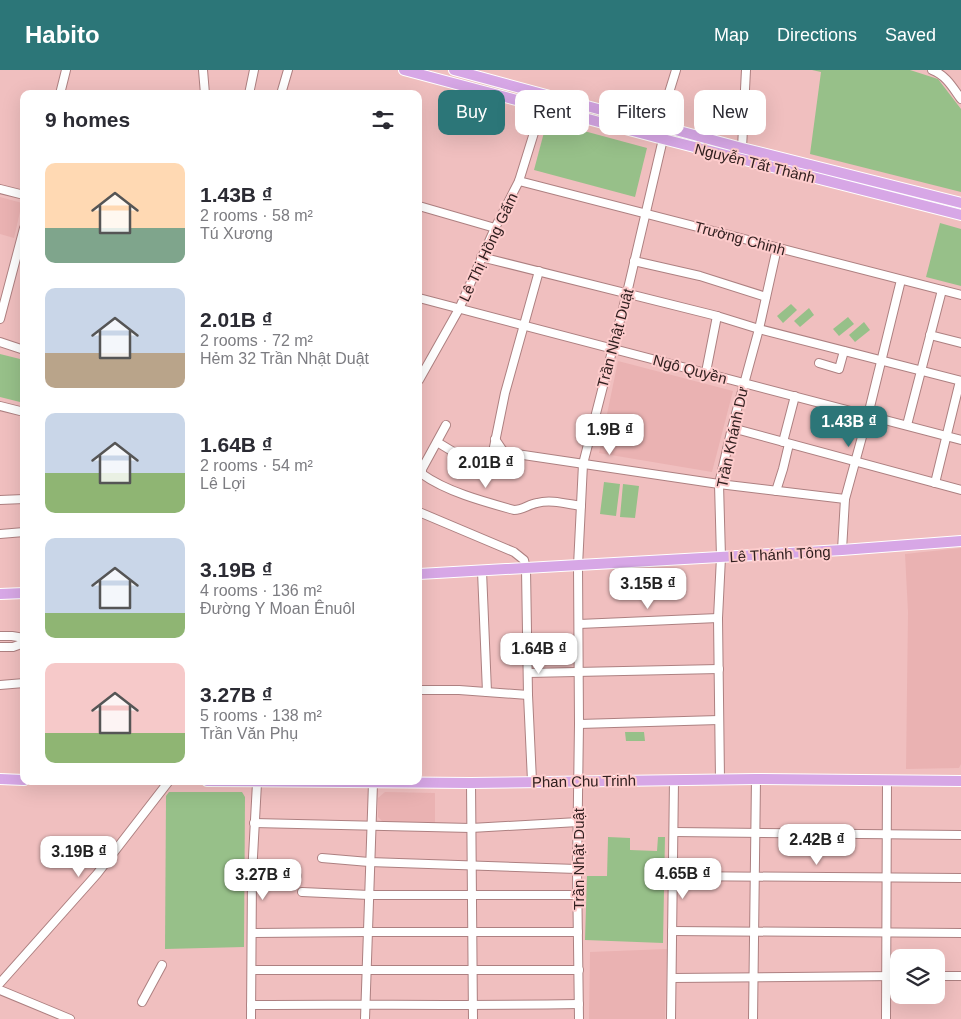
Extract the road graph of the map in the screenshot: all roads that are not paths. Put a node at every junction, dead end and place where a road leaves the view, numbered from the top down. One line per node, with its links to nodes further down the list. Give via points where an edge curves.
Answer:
1 (66, 70): 10 (street)
2 (203, 70): 11 (street)
3 (254, 70): 12 (street)
4 (288, 70): 13 (street)
5 (404, 70): 16 (main road, Nguyễn Tất Thành)
6 (454, 70): 17 (main road, Nguyễn Tất Thành)
7 (676, 70): 14 (street)
8 (746, 70): 22 (street)
9 (932, 70): 15 (street, via 945,77)
10 (61, 90)
11 (205, 90)
12 (250, 90)
13 (283, 90)
14 (670, 90)
15 (961, 99)
16 (515, 100)
17 (599, 109)
18 (589, 119): 21 (main road, Nguyễn Tất Thành)
19 (684, 132): 22 (main road, Nguyễn Tất Thành)
20 (533, 135): 24 (street, Lê Thị Hồng Gấm)
21 (663, 139): 23 (main road, Nguyễn Tất Thành); 29 (street, Trần Nhật Duật)
22 (742, 148): 23 (main road); 27 (main road, Nguyễn Tất Thành)
23 (739, 159): 30 (main road, Nguyễn Tất Thành)
24 (519, 181): 29 (street, Trường Chinh); 31 (street, Lê Thị Hồng Gấm)
25 (0, 189): 26 (street)
26 (20, 194)
27 (961, 203)
28 (422, 207): 31 (street)
29 (645, 213): 32 (street, Trường Chinh); 35 (street, Trần Nhật Duật)
30 (961, 215)
31 (495, 228): 34 (street, Lê Thị Hồng Gấm)
32 (778, 248): 37 (street, Trường Chinh); 41 (street, Trần Khánh Dư)
33 (20, 252): 45 (street)
34 (481, 257): 36 (street); 43 (street, Lê Thị Hồng Gấm)
35 (634, 261): 39 (street, Trần Nhật Duật); 41 (street, via 700,276)
36 (539, 271): 39 (street); 46 (street)
37 (901, 280): 38 (street, Trường Chinh); 54 (street)
38 (942, 290): 40 (street, Trường Chinh); 48 (street)
39 (627, 294): 44 (street); 51 (street, Trần Nhật Duật)
40 (961, 295)
41 (766, 297): 47 (street, Trần Khánh Dư)
42 (422, 299): 43 (street, Ngô Quyền)
43 (459, 309): 46 (street, Ngô Quyền); 58 (street, Lê Thị Hồng Gấm)
44 (716, 316): 47 (street); 57 (street)
45 (0, 317)
46 (523, 326): 51 (street, Ngô Quyền); 69 (street)
47 (759, 328): 53 (street); 60 (street, Trần Khánh Dư)
48 (930, 335): 50 (street); 56 (street)
49 (0, 342): 52 (street)
50 (961, 343)
51 (612, 348): 57 (street, Ngô Quyền); 76 (street, Trần Nhật Duật)
52 (20, 349)
53 (844, 351): 54 (street); 55 (street, via 839,369)
54 (880, 361): 56 (street); 64 (street)
55 (819, 363)
56 (921, 371): 59 (street); 66 (street)
57 (706, 372): 60 (street, Ngô Quyền)
58 (422, 375)
59 (961, 381): 68 (street)
60 (743, 383): 61 (street, Ngô Quyền); 67 (street, Trần Khánh Dư)
61 (795, 396): 64 (street, Ngô Quyền); 72 (street)
62 (0, 406): 63 (street)
63 (20, 411)
64 (868, 415): 66 (street, Ngô Quyền); 75 (street)
65 (446, 425): 71 (street)
66 (907, 426): 68 (street, Ngô Quyền)
67 (732, 428): 72 (street); 80 (street, Trần Khánh Dư)
68 (947, 436): 70 (street, Ngô Quyền); 79 (street)
69 (495, 439): 73 (street); 74 (street)
70 (961, 440)
71 (437, 442): 74 (street, via 470,462 482,460); 77 (street)
72 (786, 443): 75 (street); 82 (street)
73 (503, 451): 74 (street); 76 (street)
74 (493, 452)
75 (856, 462): 79 (street); 84 (street)
76 (583, 464): 80 (street); 86 (street, Trần Nhật Duật)
77 (422, 470)
78 (422, 473): 86 (street, via 444,486 514,510 537,502)
79 (935, 483): 81 (street)
80 (719, 484): 82 (street); 92 (street, Trần Khánh Dư)
81 (961, 490)
82 (776, 491): 84 (street)
83 (20, 499): 85 (street)
84 (845, 499): 91 (street)
85 (0, 500)
86 (581, 506): 93 (street, Trần Nhật Duật)
87 (422, 513): 94 (street, via 514,552 524,560)
88 (20, 532): 89 (street)
89 (0, 534)
90 (961, 540): 91 (main road, Lê Thánh Tông)
91 (842, 550): 92 (main road, Lê Thánh Tông)
92 (721, 557): 93 (main road, Lê Thánh Tông); 99 (street, Trần Khánh Dư)
93 (578, 566): 94 (main road, Lê Thánh Tông); 100 (street, Trần Nhật Duật)
94 (526, 569): 95 (main road, Lê Thánh Tông); 107 (street)
95 (482, 571): 96 (main road, Lê Thánh Tông); 111 (street)
96 (422, 574)
97 (20, 593): 98 (main road)
98 (0, 594)
99 (718, 618): 100 (street); 105 (street, Trần Khánh Dư)
100 (579, 624): 106 (street, Trần Nhật Duật)
101 (0, 636): 102 (street)
102 (20, 637)
103 (20, 644): 104 (street)
104 (0, 647)
105 (719, 669): 106 (street); 113 (street, Trần Khánh Dư)
106 (578, 672): 107 (street); 114 (street, Trần Nhật Duật)
107 (528, 673): 112 (street)
108 (20, 684): 109 (street)
109 (0, 685)
110 (422, 690): 111 (street)
111 (487, 692): 112 (street)
112 (528, 695): 122 (street)
113 (719, 720): 114 (street); 119 (street, Trần Khánh Dư)
114 (579, 724): 123 (street, Trần Nhật Duật)
115 (756, 779): 119 (main road, Phan Chu Trinh); 120 (main road, Phan Chu Trinh); 134 (street)
116 (0, 780): 117 (main road)
117 (20, 780)
118 (674, 780): 119 (main road, Phan Chu Trinh); 123 (main road, Phan Chu Trinh); 133 (street)
119 (720, 780)
120 (887, 781): 121 (main road, Phan Chu Trinh); 135 (street)
121 (961, 781)
122 (532, 782): 123 (main road, Phan Chu Trinh); 125 (main road, Phan Chu Trinh)
123 (578, 782): 129 (street, Trần Nhật Duật)
124 (422, 783): 125 (main road, Phan Chu Trinh)
125 (470, 783): 132 (street)
126 (166, 785): 169 (street, via 97,874)
127 (258, 785): 130 (street)
128 (373, 785): 131 (street)
129 (578, 822): 132 (street); 140 (street, Trần Nhật Duật)
130 (254, 824): 131 (street); 141 (street)
131 (370, 825): 132 (street); 138 (street)
132 (471, 828): 139 (street)
133 (674, 832): 134 (street); 143 (street)
134 (754, 832): 135 (street); 144 (street)
135 (887, 835): 136 (street); 145 (street)
136 (961, 835)
137 (322, 858): 138 (street)
138 (369, 862): 139 (street); 148 (street)
139 (471, 866): 140 (street); 150 (street)
140 (577, 869): 149 (street, Trần Nhật Duật)
141 (252, 875): 142 (street); 157 (street)
142 (298, 876)
143 (672, 876): 144 (street); 151 (street)
144 (754, 876): 145 (street); 155 (street)
145 (886, 878): 146 (street); 156 (street)
146 (961, 878)
147 (302, 892): 148 (street)
148 (369, 895): 150 (street); 152 (street)
149 (577, 895): 150 (street); 154 (street, Trần Nhật Duật)
150 (472, 896): 153 (street)
151 (672, 931): 155 (street); 168 (street)
152 (367, 932): 153 (street); 157 (street); 163 (street)
153 (472, 932): 154 (street); 161 (street)
154 (578, 932): 162 (street, Trần Nhật Duật)
155 (755, 932): 156 (street); 167 (street)
156 (887, 932): 158 (street); 164 (street)
157 (252, 933): 160 (street)
158 (961, 933)
159 (162, 964): 171 (street)
160 (252, 970): 163 (street); 174 (street)
161 (472, 970): 162 (street); 163 (street); 175 (street)
162 (579, 970): 173 (street, Trần Nhật Duật)
163 (366, 971): 172 (street)
164 (887, 976): 167 (street); 183 (street)
165 (945, 976): 166 (street)
166 (961, 976)
167 (754, 977): 168 (street); 182 (street)
168 (672, 978): 181 (street)
169 (0, 983)
170 (0, 990): 176 (street)
171 (142, 1002)
172 (364, 1004): 174 (street); 175 (street); 178 (street)
173 (579, 1004): 175 (street); 180 (street, Trần Nhật Duật)
174 (252, 1005): 177 (street)
175 (473, 1006): 179 (street)
176 (70, 1019)
177 (251, 1019)
178 (365, 1019)
179 (473, 1019)
180 (579, 1019)
181 (672, 1019)
182 (753, 1019)
183 (886, 1019)

